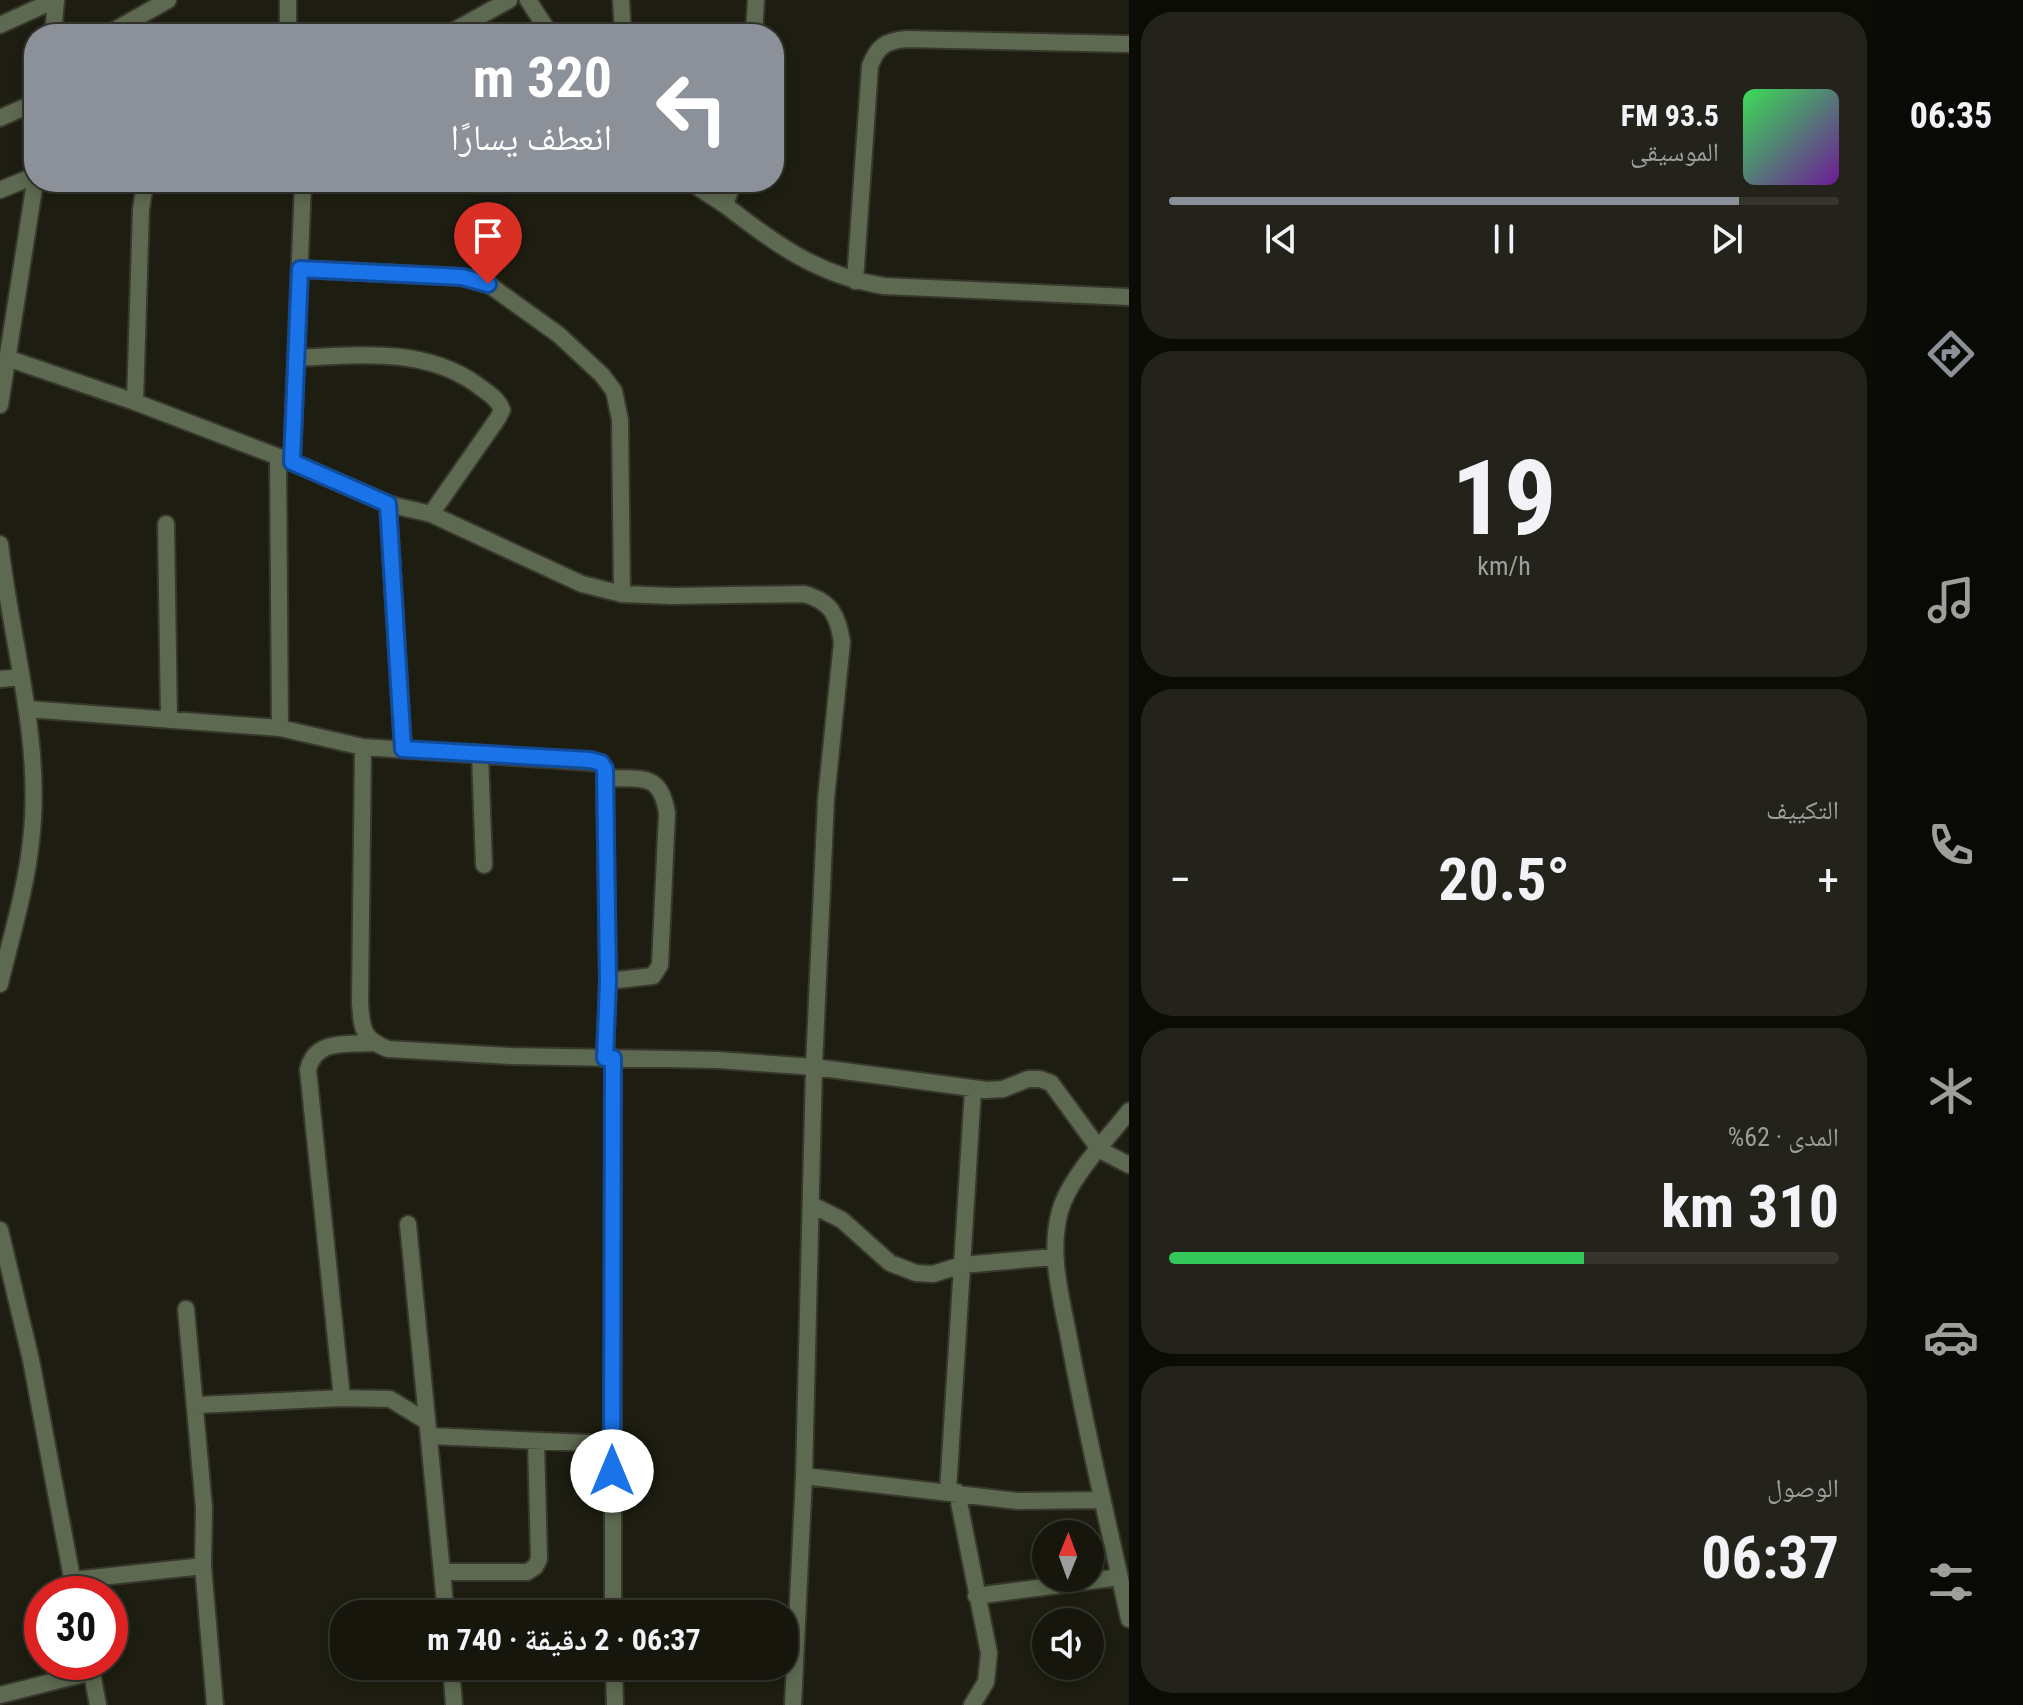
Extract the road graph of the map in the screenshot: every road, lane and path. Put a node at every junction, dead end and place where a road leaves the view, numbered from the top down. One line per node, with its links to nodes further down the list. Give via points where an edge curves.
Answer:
1 (56, 0): 8 (street); 15 (street)
2 (168, 0): 9 (street)
3 (288, 0): 10 (street)
4 (509, 0): 11 (street)
5 (528, 0): 12 (street)
6 (621, 0): 13 (street)
7 (756, 0): 14 (street)
8 (54, 24)
9 (126, 24)
10 (288, 24)
11 (466, 24)
12 (544, 24)
13 (622, 24)
14 (755, 24)
15 (0, 25)
16 (1129, 44): 28 (street, via 906,39 883,45 870,66)
17 (24, 107): 18 (street)
18 (0, 118)
19 (24, 180): 20 (street)
20 (0, 190)
21 (33, 192): 30 (street)
22 (144, 192): 32 (street)
23 (303, 192): 27 (street)
24 (705, 192): 26 (street)
25 (730, 192): 26 (street)
26 (725, 205): 28 (street, via 800,259)
27 (300, 269): 31 (street); 39 (street, via 462,277 488,284 559,335 602,375 614,391 620,420)
28 (855, 281): 29 (street)
29 (1129, 297)
30 (7, 358): 32 (street); 33 (street)
31 (297, 358): 34 (street); 36 (street, via 426,360 462,375 499,403 498,418)
32 (135, 402): 34 (street)
33 (0, 405)
34 (285, 459): 35 (street); 44 (street)
35 (388, 504): 36 (street); 46 (street)
36 (431, 514): 39 (street, via 559,575)
37 (166, 524): 43 (street)
38 (0, 544): 40 (street)
39 (622, 594): 54 (street, via 804,594 820,598 839,623 842,642 826,799)
40 (21, 677): 41 (street); 42 (street)
41 (0, 679)
42 (27, 709): 43 (street); 51 (street, via 31,841)
43 (169, 720): 44 (street)
44 (280, 728): 45 (street)
45 (363, 747): 46 (street); 52 (street, via 360,1003)
46 (403, 749): 47 (street)
47 (480, 754): 48 (street, via 590,760 601,763); 49 (street)
48 (605, 778): 50 (street); 50 (street, via 656,783 667,813 660,965 653,976)
49 (484, 865)
50 (608, 981): 53 (street)
51 (0, 984)
52 (371, 1043): 53 (street, via 388,1049); 66 (street, via 321,1048 311,1057 308,1070)
53 (609, 1058): 54 (street); 70 (street)
54 (814, 1067): 55 (street); 59 (street)
55 (973, 1089): 57 (street, via 1003,1089 1028,1079 1051,1083); 64 (street)
56 (1129, 1111): 57 (street)
57 (1100, 1150): 58 (street); 63 (street, via 1061,1207)
58 (1129, 1165)
59 (812, 1205): 64 (street, via 842,1220 901,1268 933,1274); 71 (street)
60 (408, 1224): 68 (street)
61 (0, 1230): 62 (street)
62 (2, 1248): 76 (street, via 31,1360)
63 (1054, 1257): 64 (street); 73 (street)
64 (962, 1265): 72 (street)
65 (186, 1309): 67 (street)
66 (342, 1398): 67 (street); 68 (street, via 390,1399)
67 (197, 1405): 74 (street)
68 (428, 1429): 69 (street); 75 (street)
69 (536, 1441): 70 (street); 75 (street, via 535,1567 527,1572)
70 (612, 1444): 81 (street)
71 (804, 1476): 72 (street); 92 (street)
72 (952, 1492): 73 (street, via 1018,1501); 79 (street)
73 (1102, 1500): 77 (street)
74 (203, 1566): 78 (street); 89 (street)
75 (442, 1572): 80 (street)
76 (72, 1576)
77 (1120, 1577): 79 (street); 82 (street)
78 (128, 1578)
79 (976, 1596): 93 (street, via 989,1653 986,1682)
80 (445, 1600)
81 (613, 1600)
82 (1129, 1619)
83 (48, 1680): 87 (street)
84 (93, 1680): 88 (street)
85 (452, 1680): 90 (street)
86 (614, 1680): 91 (street)
87 (0, 1695)
88 (98, 1705)
89 (215, 1705)
90 (454, 1705)
91 (615, 1705)
92 (793, 1705)
93 (972, 1705)

